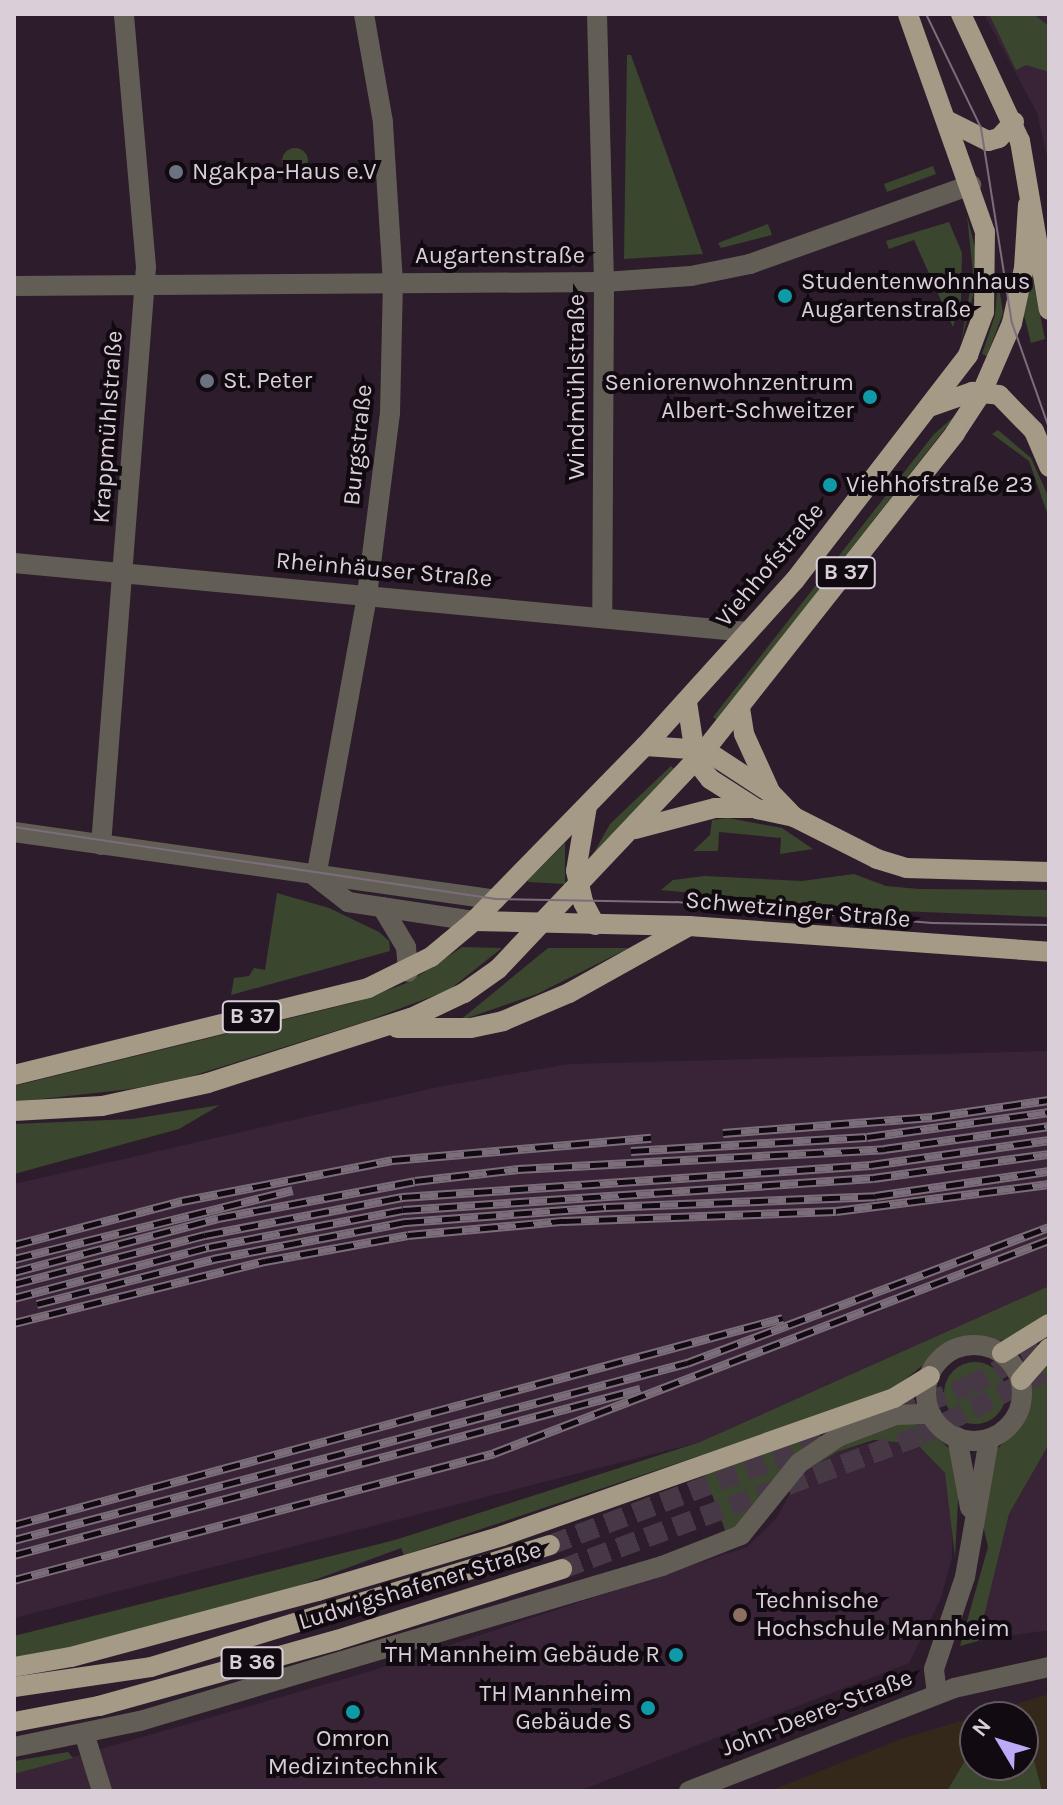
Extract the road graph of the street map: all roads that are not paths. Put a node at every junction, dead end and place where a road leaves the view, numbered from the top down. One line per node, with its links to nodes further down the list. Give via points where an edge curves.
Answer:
1 (124, 14): 12 (street, Krappmühlstraße, via 136,113)
2 (364, 14): 11 (street, Burgstraße, via 383,122)
3 (597, 14): 10 (street, Windmühlstraße)
4 (908, 14): 6 (main road, B 37)
5 (961, 14): 7 (main road, B 37)
6 (946, 120): 7 (main road, via 988,141 999,138); 8 (main road, B 37)
7 (1014, 122): 9 (main road, B 37)
8 (971, 185): 10 (street, Augartenstraße, via 750,264 691,276); 16 (main road, Viehhofstraße / B 37, via 985,232 984,312 968,355)
9 (1028, 205): 14 (main road); 15 (main road, B 37, via 1017,304)
10 (604, 282): 11 (street, Augartenstraße); 21 (street, Windmühlstraße)
11 (393, 283): 12 (street, Augartenstraße); 20 (street, Burgstraße, via 390,413)
12 (145, 285): 13 (street, Augartenstraße); 19 (street, Krappmühlstraße)
13 (14, 286)
14 (1049, 310)
15 (982, 392): 16 (main road); 17 (main road, via 1014,406 1034,431); 24 (main road, B 37)
16 (929, 407): 22 (main road, Viehhofstraße / B 37, via 820,550)
17 (1049, 467)
18 (14, 563): 19 (street, Rheinhäuser Straße)
19 (124, 573): 20 (street, Rheinhäuser Straße); 33 (street, Krappmühlstraße)
20 (367, 595): 21 (street, Rheinhäuser Straße); 35 (street, Burgstraße)
21 (602, 617): 22 (street, Rheinhäuser Straße)
22 (748, 632): 23 (main road, Viehhofstraße / B 37)
23 (687, 702): 25 (main road, Viehhofstraße / B 37); 26 (main road)
24 (740, 708): 26 (main road, B 37); 27 (main road, via 744,734)
25 (645, 746): 26 (main road); 28 (main road, Viehhofstraße / B 37)
26 (697, 753): 27 (main road); 29 (main road, via 718,786); 31 (main road, B 37)
27 (771, 793): 30 (main road)
28 (587, 804): 36 (main road, via 575,860); 37 (main road, Viehhofstraße / B 37)
29 (757, 809): 30 (main road); 31 (main road, via 715,808)
30 (794, 817): 34 (main road, via 906,868)
31 (635, 829): 36 (main road, B 37)
32 (14, 832): 33 (street)
33 (101, 845): 35 (street)
34 (1049, 872)
35 (316, 877): 37 (street); 38 (street, via 348,902)
36 (578, 888): 40 (main road, B 37); 41 (main road)
37 (495, 900): 39 (main road, Viehhofstraße / B 37)
38 (382, 907): 39 (street); 44 (street, via 406,947)
39 (474, 921): 40 (main road, Schwetzinger Straße); 44 (main road, B 37)
40 (542, 925): 41 (main road, Schwetzinger Straße); 45 (main road, B 37, via 483,981)
41 (595, 925): 42 (main road, Schwetzinger Straße)
42 (689, 926): 43 (main road, Schwetzinger Straße); 45 (main road, via 569,993 503,1021 462,1029)
43 (1049, 952)
44 (408, 972): 46 (main road, B 37, via 368,988)
45 (384, 1028): 47 (main road, B 37, via 167,1093 102,1106)
46 (14, 1075)
47 (14, 1111)
48 (1049, 1324): 50 (main road)
49 (1049, 1348): 52 (main road)
50 (1002, 1353): 51 (street, via 989,1347 960,1347 948,1353); 52 (street)
51 (930, 1376): 53 (street); 59 (main road, via 894,1398 502,1536 241,1612)
52 (1021, 1380): 55 (street, via 1013,1422)
53 (931, 1414): 54 (street); 64 (street, via 896,1415 838,1437 799,1463 741,1535 662,1566)
54 (957, 1437): 55 (street); 56 (street, John-Deere-Straße)
55 (989, 1439): 56 (street, John-Deere-Straße)
56 (972, 1528): 62 (street, John-Deere-Straße, via 965,1577 934,1669)
57 (550, 1545): 61 (main road, Ludwigshafener Straße, via 151,1667)
58 (562, 1569): 63 (main road, Ludwigshafener Straße / B 36, via 113,1702)
59 (14, 1667)
60 (1049, 1667): 62 (street)
61 (14, 1687)
62 (937, 1694): 67 (street, John-Deere-Straße)
63 (14, 1722)
64 (85, 1736): 65 (street); 66 (street)
65 (14, 1747)
66 (102, 1791)
67 (689, 1791)

